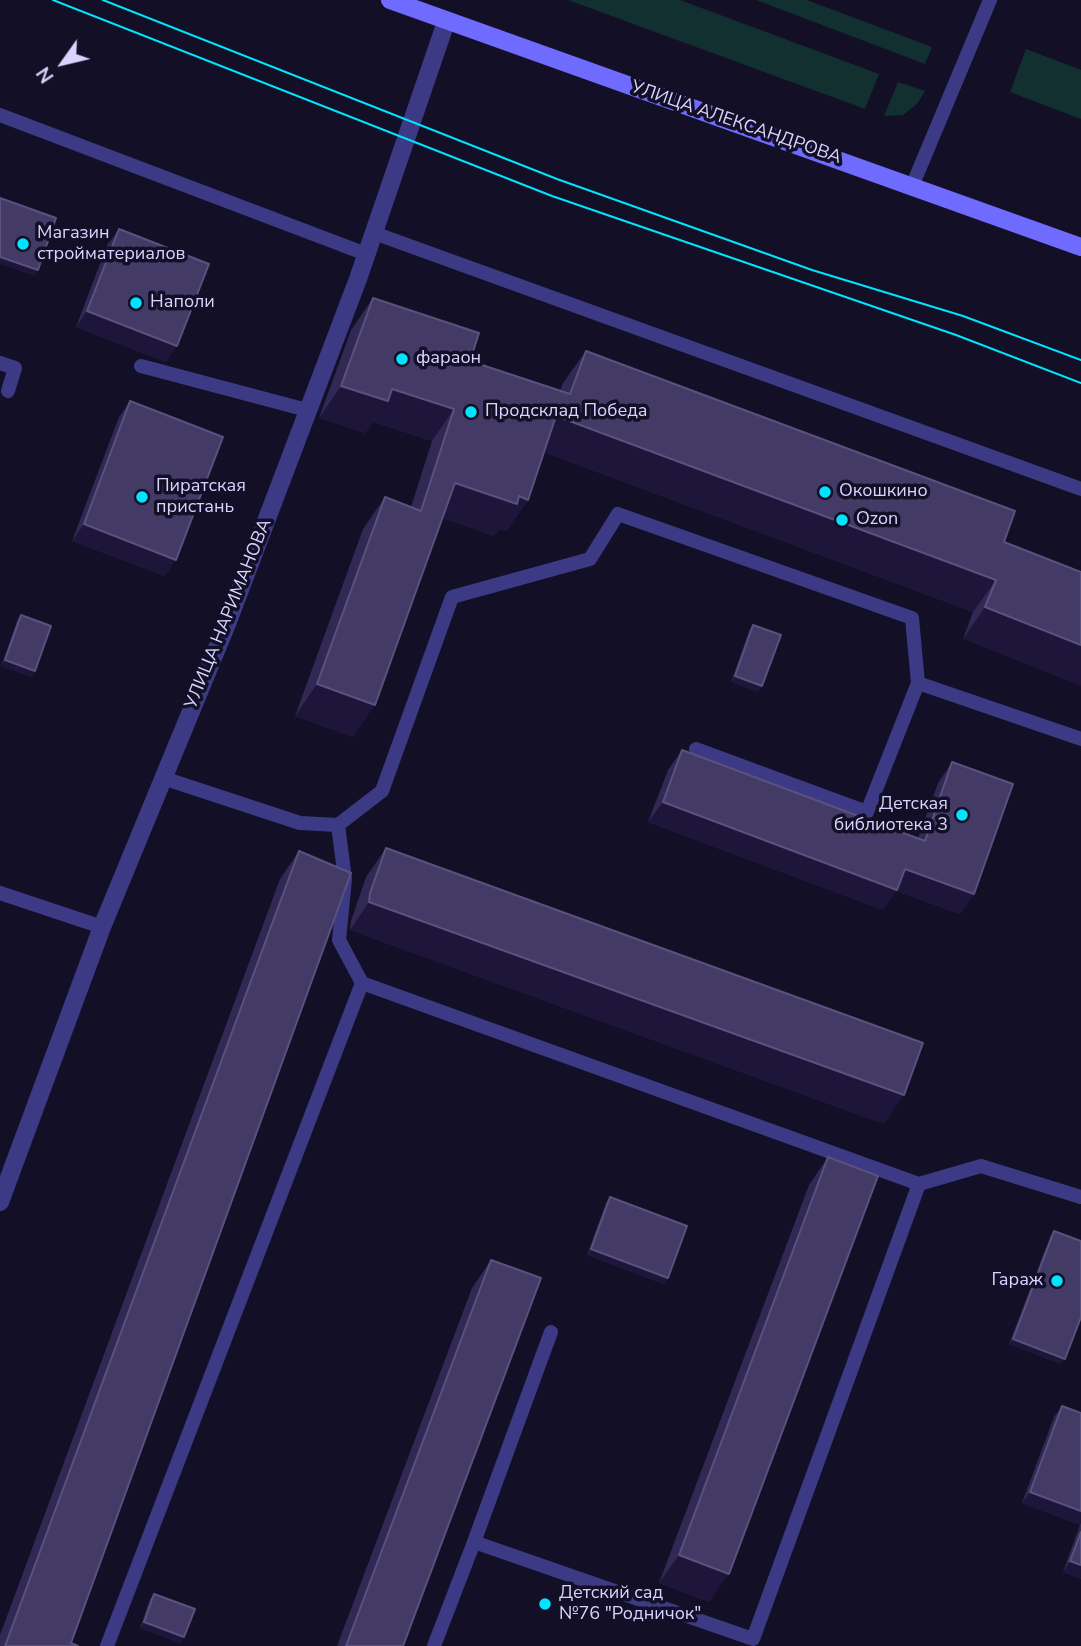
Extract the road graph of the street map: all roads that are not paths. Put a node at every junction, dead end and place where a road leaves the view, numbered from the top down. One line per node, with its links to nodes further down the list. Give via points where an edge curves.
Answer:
1 (390, 0): 3 (main road, УЛИЦА АЛЕКСАНДРОВА)
2 (990, 0): 5 (lane)
3 (446, 22): 5 (main road, УЛИЦА АЛЕКСАНДРОВА); 6 (street, УЛИЦА НАРИМАНОВА)
4 (0, 115): 8 (lane)
5 (913, 184): 7 (main road, УЛИЦА АЛЕКСАНДРОВА)
6 (374, 233): 8 (street, УЛИЦА НАРИМАНОВА); 13 (lane)
7 (1081, 247)
8 (366, 254): 12 (street, УЛИЦА НАРИМАНОВА)
9 (0, 363): 11 (lane, via 15,368)
10 (141, 366): 12 (lane)
11 (8, 391)
12 (307, 410): 17 (street, УЛИЦА НАРИМАНОВА)
13 (1081, 489)
14 (918, 683): 15 (lane); 16 (lane, via 867,812); 18 (lane, via 912,618 618,514 590,559 452,597 382,791)
15 (1081, 739)
16 (696, 749)
17 (163, 778): 18 (lane, via 300,823); 20 (street, УЛИЦА НАРИМАНОВА)
18 (338, 825): 21 (lane, via 345,879 339,940)
19 (0, 893): 20 (lane)
20 (102, 927): 24 (street, УЛИЦА НАРИМАНОВА)
21 (362, 983): 22 (lane); 27 (lane)
22 (919, 1184): 23 (lane, via 981,1166); 26 (lane, via 753,1639)
23 (1081, 1197)
24 (0, 1202)
25 (551, 1332): 26 (lane)
26 (474, 1542): 28 (lane)
27 (107, 1646)
28 (434, 1646)

